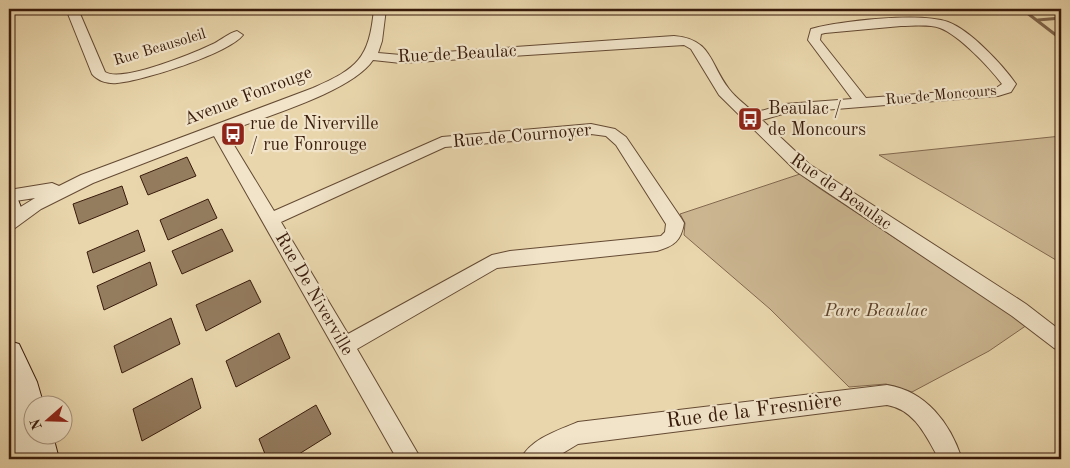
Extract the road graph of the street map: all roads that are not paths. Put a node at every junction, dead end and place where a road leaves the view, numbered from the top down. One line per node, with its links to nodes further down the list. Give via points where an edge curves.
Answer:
1 (72, 9): 3 (street, Rue Beausoleil, via 99,74 108,79 175,62 221,46)
2 (380, 9): 4 (street, via 378,40)
3 (237, 35)
4 (371, 56): 6 (street, Rue de Beaulac, via 401,59 687,41 699,48 724,92); 7 (street, Avenue Fonrouge, via 335,83)
5 (862, 102): 5 (street, Rue de Moncours, via 814,40 815,32 922,21 942,24 954,30 1009,84 998,92); 6 (street, Rue de Moncours, via 784,109)
6 (750, 119): 14 (street, Rue de Beaulac, via 809,173 1019,310)
7 (218, 129): 8 (street, Avenue Fonrouge); 12 (street, Rue De Niverville)
8 (86, 179): 9 (street, via 36,193); 13 (street, via 35,205)
9 (9, 196)
10 (9, 203): 11 (main road)
11 (9, 218)
12 (270, 220): 15 (street, Rue De Niverville); 15 (street, Rue de Cournoyer, via 442,142 591,129 610,132 621,141 675,222 673,235 657,244 492,262)
13 (9, 223)
14 (1061, 342)
15 (344, 346): 22 (street, Rue De Niverville)
16 (9, 353): 17 (main road)
17 (27, 396)
18 (9, 415): 20 (main road)
19 (40, 446): 21 (main road)
20 (18, 459)
21 (43, 459)
22 (410, 459)
23 (533, 459): 24 (street, Rue de la Fresnière, via 578,433 887,395 902,398 920,409)
24 (951, 459)

